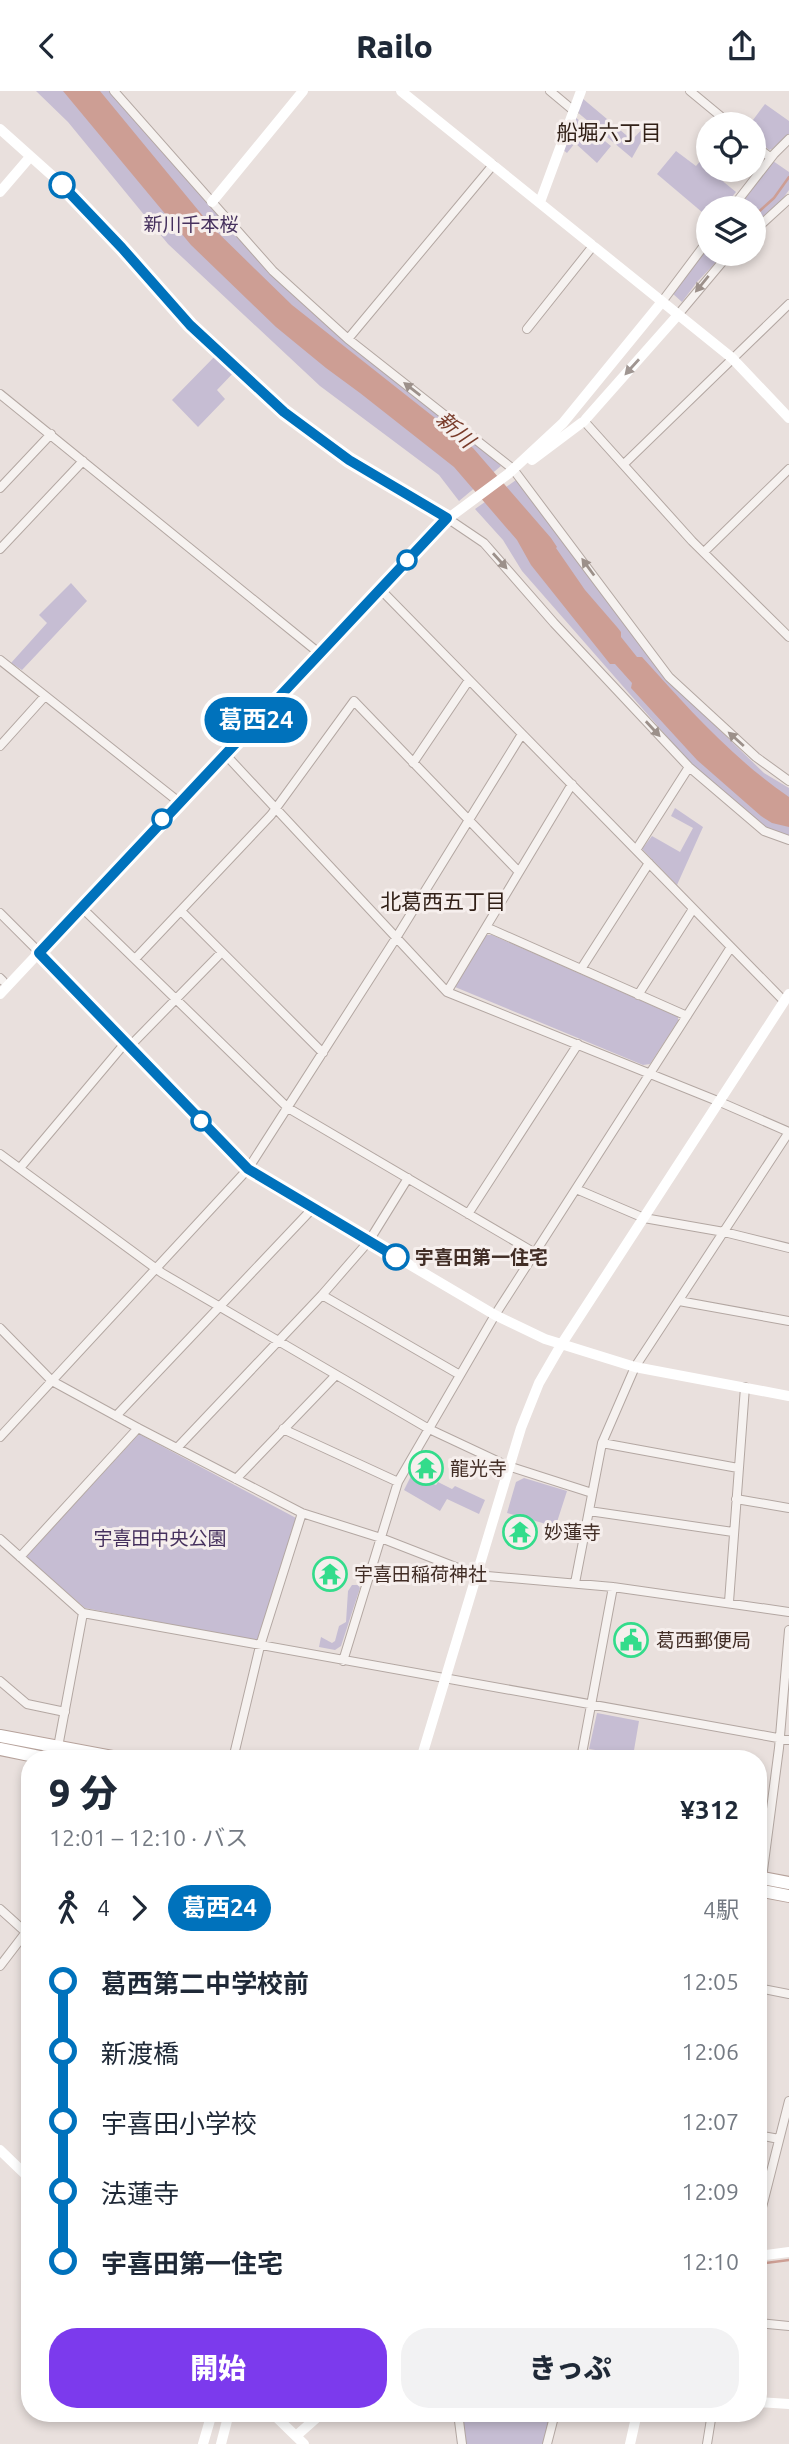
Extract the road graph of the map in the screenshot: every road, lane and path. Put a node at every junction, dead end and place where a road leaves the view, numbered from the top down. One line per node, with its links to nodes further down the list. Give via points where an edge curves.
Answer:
1 (114, 91): 18 (street)
2 (303, 91): 18 (street)
3 (401, 91): 14 (street)
4 (550, 91): 7 (street)
5 (581, 91): 7 (street)
6 (690, 91): 8 (street)
7 (574, 111): 19 (street)
8 (715, 112)
9 (0, 129): 12 (street)
10 (789, 139): 13 (street)
11 (766, 154): 13 (street)
12 (30, 157): 15 (street); 39 (street, via 76,197 190,325 284,412 349,460)
13 (771, 158): 16 (street)
14 (493, 165): 19 (street); 28 (street)
15 (0, 192)
16 (741, 196)
17 (789, 198): 20 (street)
18 (212, 202): 28 (street, via 273,271)
19 (540, 202): 21 (street)
20 (766, 220)
21 (593, 246): 24 (street); 27 (street)
22 (696, 256): 24 (street)
23 (719, 266): 26 (street, one-way to 26)
24 (661, 303): 26 (street); 37 (street, via 563,423)
25 (789, 304): 29 (street)
26 (677, 316): 29 (street); 32 (street, one-way to 32)
27 (527, 329)
28 (348, 339): 37 (street, one-way to 28)
29 (732, 358): 31 (street); 35 (street)
30 (0, 394): 33 (street)
31 (789, 418)
32 (584, 421): 35 (street); 37 (street)
33 (51, 434): 34 (street); 38 (street)
34 (83, 461): 40 (street); 46 (street)
35 (624, 464): 41 (street)
36 (789, 469): 41 (street)
37 (511, 471): 39 (street); 55 (street, one-way to 37, via 669,677)
38 (0, 488)
39 (447, 518): 42 (street); 54 (street, one-way to 54, via 484,543)
40 (0, 549)
41 (704, 552): 44 (street)
42 (380, 589): 46 (street); 48 (street)
43 (789, 622): 44 (street)
44 (782, 630): 45 (street)
45 (789, 637)
46 (319, 653): 52 (street)
47 (0, 660): 49 (street)
48 (469, 680): 50 (street); 53 (street)
49 (45, 696): 51 (street); 57 (street)
50 (522, 734): 56 (street); 59 (street)
51 (0, 746)
52 (225, 753): 57 (street); 58 (street)
53 (413, 763): 58 (street, via 355,701); 59 (street)
54 (689, 767): 60 (street, via 764,831); 61 (street)
55 (789, 781)
56 (572, 784): 61 (street); 63 (street)
57 (178, 802): 64 (street)
58 (276, 807): 66 (street); 69 (street)
59 (469, 820): 63 (street); 69 (street)
60 (789, 840)
61 (636, 850): 62 (street)
62 (649, 863): 65 (street); 74 (street)
63 (518, 871): 68 (street)
64 (81, 907): 71 (street); 73 (street)
65 (694, 909): 70 (street); 77 (street)
66 (181, 911): 72 (street); 73 (street)
67 (0, 913): 71 (street)
68 (486, 927): 74 (street); 75 (street)
69 (397, 938): 75 (street); 83 (street)
70 (731, 947): 78 (street); 80 (street)
71 (39, 953): 76 (street); 81 (street)
72 (221, 953): 79 (street); 83 (street)
73 (135, 959): 79 (street)
74 (581, 969): 77 (street)
75 (447, 992): 82 (street)
76 (0, 994)
77 (638, 995): 80 (street)
78 (787, 998): 85 (street)
79 (177, 1000): 81 (street); 86 (street)
80 (687, 1016): 84 (street)
81 (128, 1044): 89 (street); 90 (street)
82 (578, 1044): 84 (street); 94 (street)
83 (323, 1052): 86 (street)
84 (650, 1073): 85 (street); 92 (street)
85 (720, 1102): 87 (street); 95 (street)
86 (288, 1108): 90 (street); 91 (street)
87 (789, 1132): 96 (street)
88 (0, 1153): 89 (street)
89 (20, 1168): 100 (street)
90 (248, 1169): 93 (street); 100 (street)
91 (408, 1178): 94 (street); 97 (street)
92 (576, 1189): 95 (street); 99 (street)
93 (313, 1208): 97 (street); 103 (street)
94 (468, 1214): 99 (street)
95 (644, 1218): 96 (street); 108 (street)
96 (723, 1232): 98 (street); 102 (street)
97 (369, 1241): 101 (street); 104 (street)
98 (789, 1248)
99 (535, 1254): 104 (street)
100 (156, 1269): 103 (street); 112 (street)
101 (321, 1295): 107 (street); 111 (street)
102 (679, 1301): 105 (street); 109 (street)
103 (219, 1307): 107 (street); 115 (street)
104 (495, 1315): 108 (street); 111 (street)
105 (789, 1321)
106 (0, 1328): 112 (street)
107 (279, 1340): 110 (street); 121 (street)
108 (561, 1345): 109 (street); 122 (street, via 528,1407)
109 (635, 1367): 113 (street); 120 (street)
110 (336, 1375): 117 (street); 118 (street)
111 (460, 1375): 118 (street)
112 (52, 1381): 115 (street); 119 (street)
113 (745, 1387): 114 (street); 123 (street)
114 (789, 1396)
115 (116, 1416): 116 (street)
116 (138, 1428): 121 (street); 134 (street)
117 (283, 1429): 124 (street); 125 (street)
118 (429, 1429): 122 (street); 125 (street)
119 (0, 1437)
120 (602, 1443): 123 (street); 126 (street)
121 (177, 1448): 124 (street)
122 (508, 1466): 126 (street); 135 (street)
123 (738, 1468): 127 (street)
124 (236, 1479): 130 (street)
125 (398, 1482): 132 (street)
126 (592, 1493): 129 (street)
127 (736, 1499): 128 (street); 131 (street)
128 (789, 1508)
129 (589, 1511): 131 (street); 136 (street)
130 (302, 1513): 132 (street); 142 (street)
131 (733, 1532): 138 (street)
132 (381, 1538): 135 (street); 143 (street)
133 (0, 1539): 134 (street)
134 (20, 1557): 140 (street)
135 (476, 1575): 136 (street); 144 (street)
136 (575, 1583): 137 (street)
137 (613, 1587): 138 (street); 146 (street)
138 (729, 1602): 139 (street)
139 (789, 1612)
140 (83, 1613): 142 (street); 147 (street)
141 (789, 1630): 149 (street)
142 (260, 1646): 143 (street); 153 (street)
143 (343, 1661): 144 (street)
144 (444, 1678): 146 (street); 154 (street)
145 (0, 1681): 147 (street, via 27,1705)
146 (591, 1704): 149 (street); 155 (street)
147 (65, 1712): 150 (street)
148 (0, 1736): 150 (main road)
149 (785, 1740): 157 (street)
150 (58, 1747): 152 (main road)
151 (0, 1749): 156 (main road)
152 (74, 1750)
153 (235, 1750)
154 (424, 1750)
155 (582, 1750)
156 (21, 1753)
157 (767, 1842)
158 (789, 1883): 159 (main road)
159 (767, 1886)
160 (767, 1889): 161 (main road)
161 (789, 1896)
162 (0, 1909): 163 (street)
163 (21, 1928)
164 (21, 1942): 165 (street)
165 (0, 1966)
166 (767, 1990): 167 (street)
167 (789, 1994)
168 (789, 2101): 170 (street)
169 (767, 2137): 170 (street)
170 (779, 2139): 173 (street)
171 (0, 2150): 172 (street)
172 (21, 2170)
173 (767, 2187)
174 (789, 2252): 175 (street)
175 (767, 2255)
176 (767, 2324): 177 (street)
177 (789, 2326)
178 (767, 2403): 179 (street)
179 (789, 2405)
180 (209, 2422): 189 (street)
181 (226, 2422): 190 (street)
182 (281, 2422): 188 (street)
183 (315, 2422): 188 (street)
184 (459, 2422): 192 (street)
185 (553, 2422): 193 (street)
186 (635, 2422): 194 (street)
187 (711, 2422): 195 (street)
188 (300, 2440): 191 (street)
189 (203, 2444)
190 (220, 2444)
191 (287, 2444)
192 (462, 2444)
193 (547, 2444)
194 (631, 2444)
195 (707, 2444)

